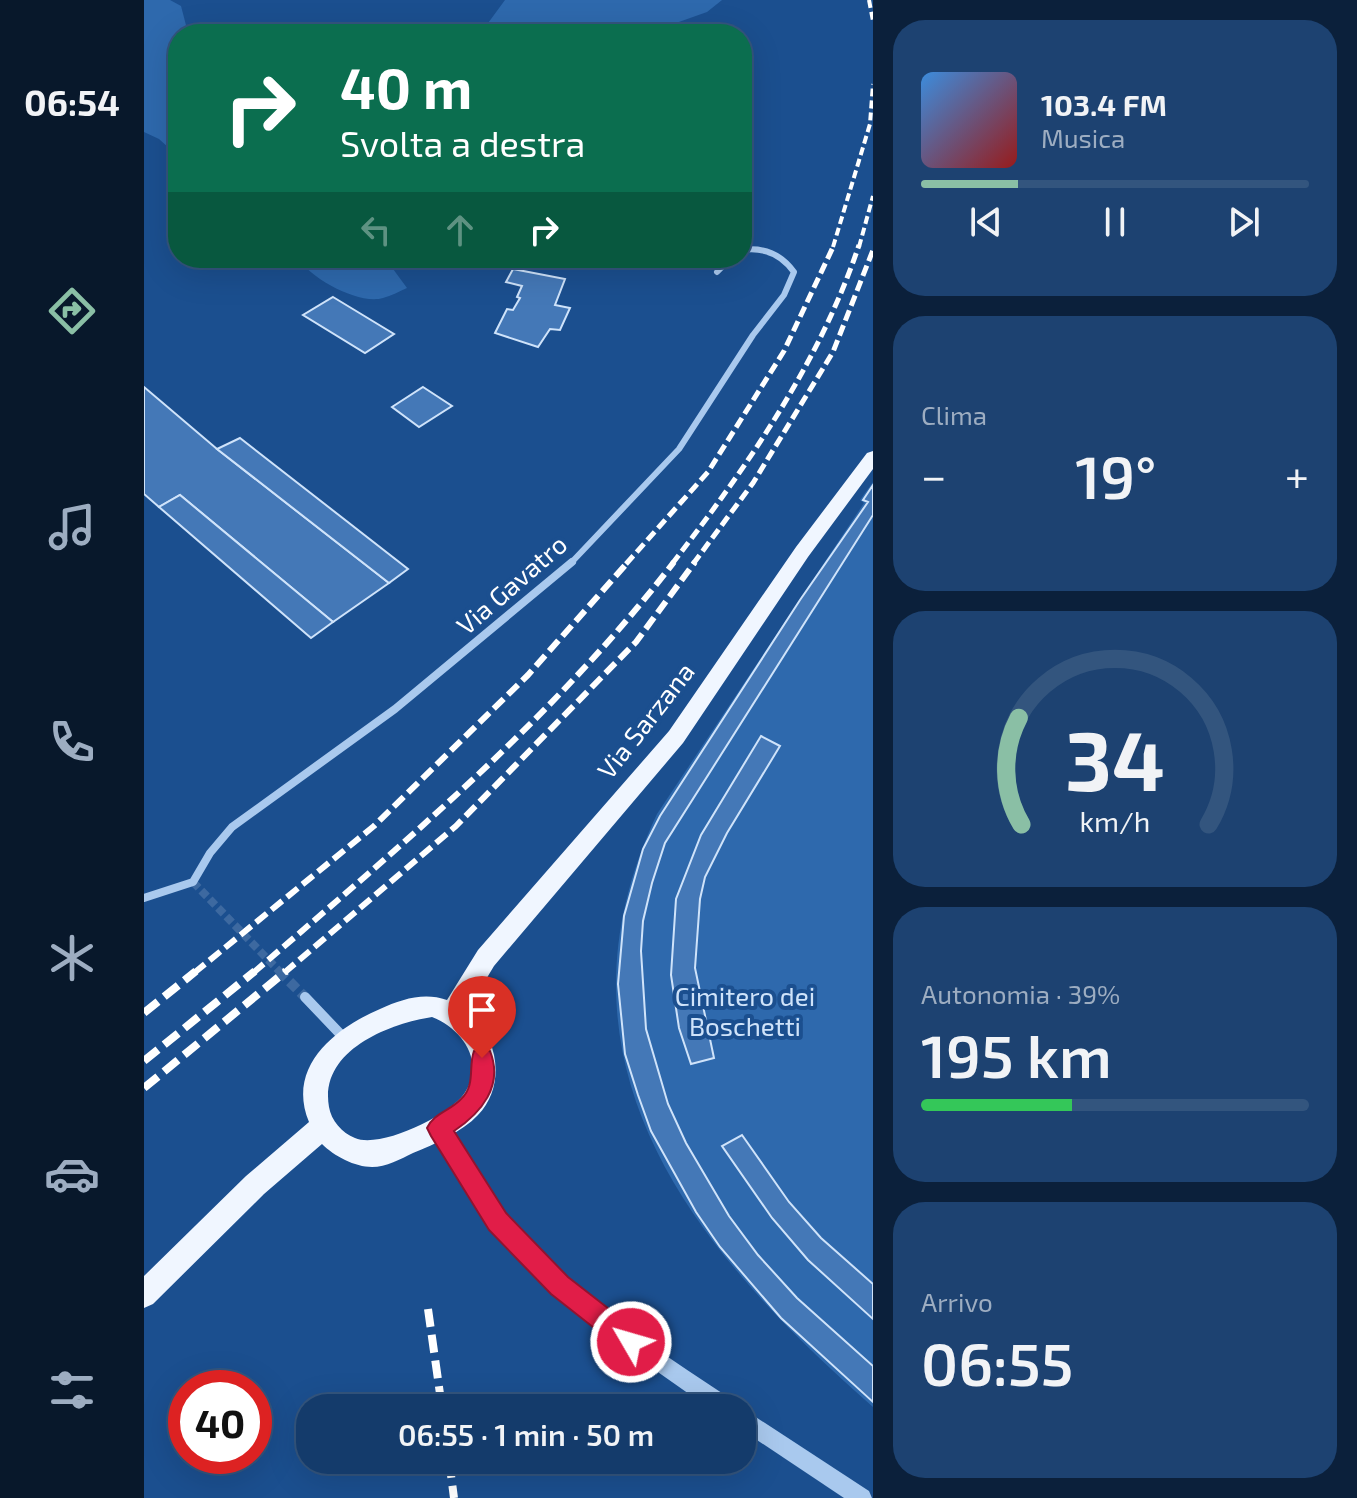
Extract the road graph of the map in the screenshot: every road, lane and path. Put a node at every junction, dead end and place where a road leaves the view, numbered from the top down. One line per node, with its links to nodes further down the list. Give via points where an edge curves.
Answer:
1 (752, 250): 5 (street, Via Gavatro, via 786,258 794,272 784,295 679,449 582,554 395,709 232,827 193,882)
2 (721, 268): 3 (street)
3 (717, 272)
4 (873, 457): 7 (main road, Via Sarzana, via 676,737 486,958)
5 (144, 898)
6 (305, 997): 8 (street)
7 (453, 1012): 8 (main road, via 413,1007); 10 (main road, via 480,1040 484,1076 471,1106)
8 (345, 1039): 9 (main road, via 328,1056 316,1082 315,1104)
9 (323, 1127): 10 (main road, via 351,1150 377,1154); 11 (main road, via 255,1185)
10 (439, 1128): 12 (street, via 498,1222 559,1286)
11 (144, 1295)
12 (706, 1394)
13 (756, 1427): 14 (street)
14 (862, 1498)

